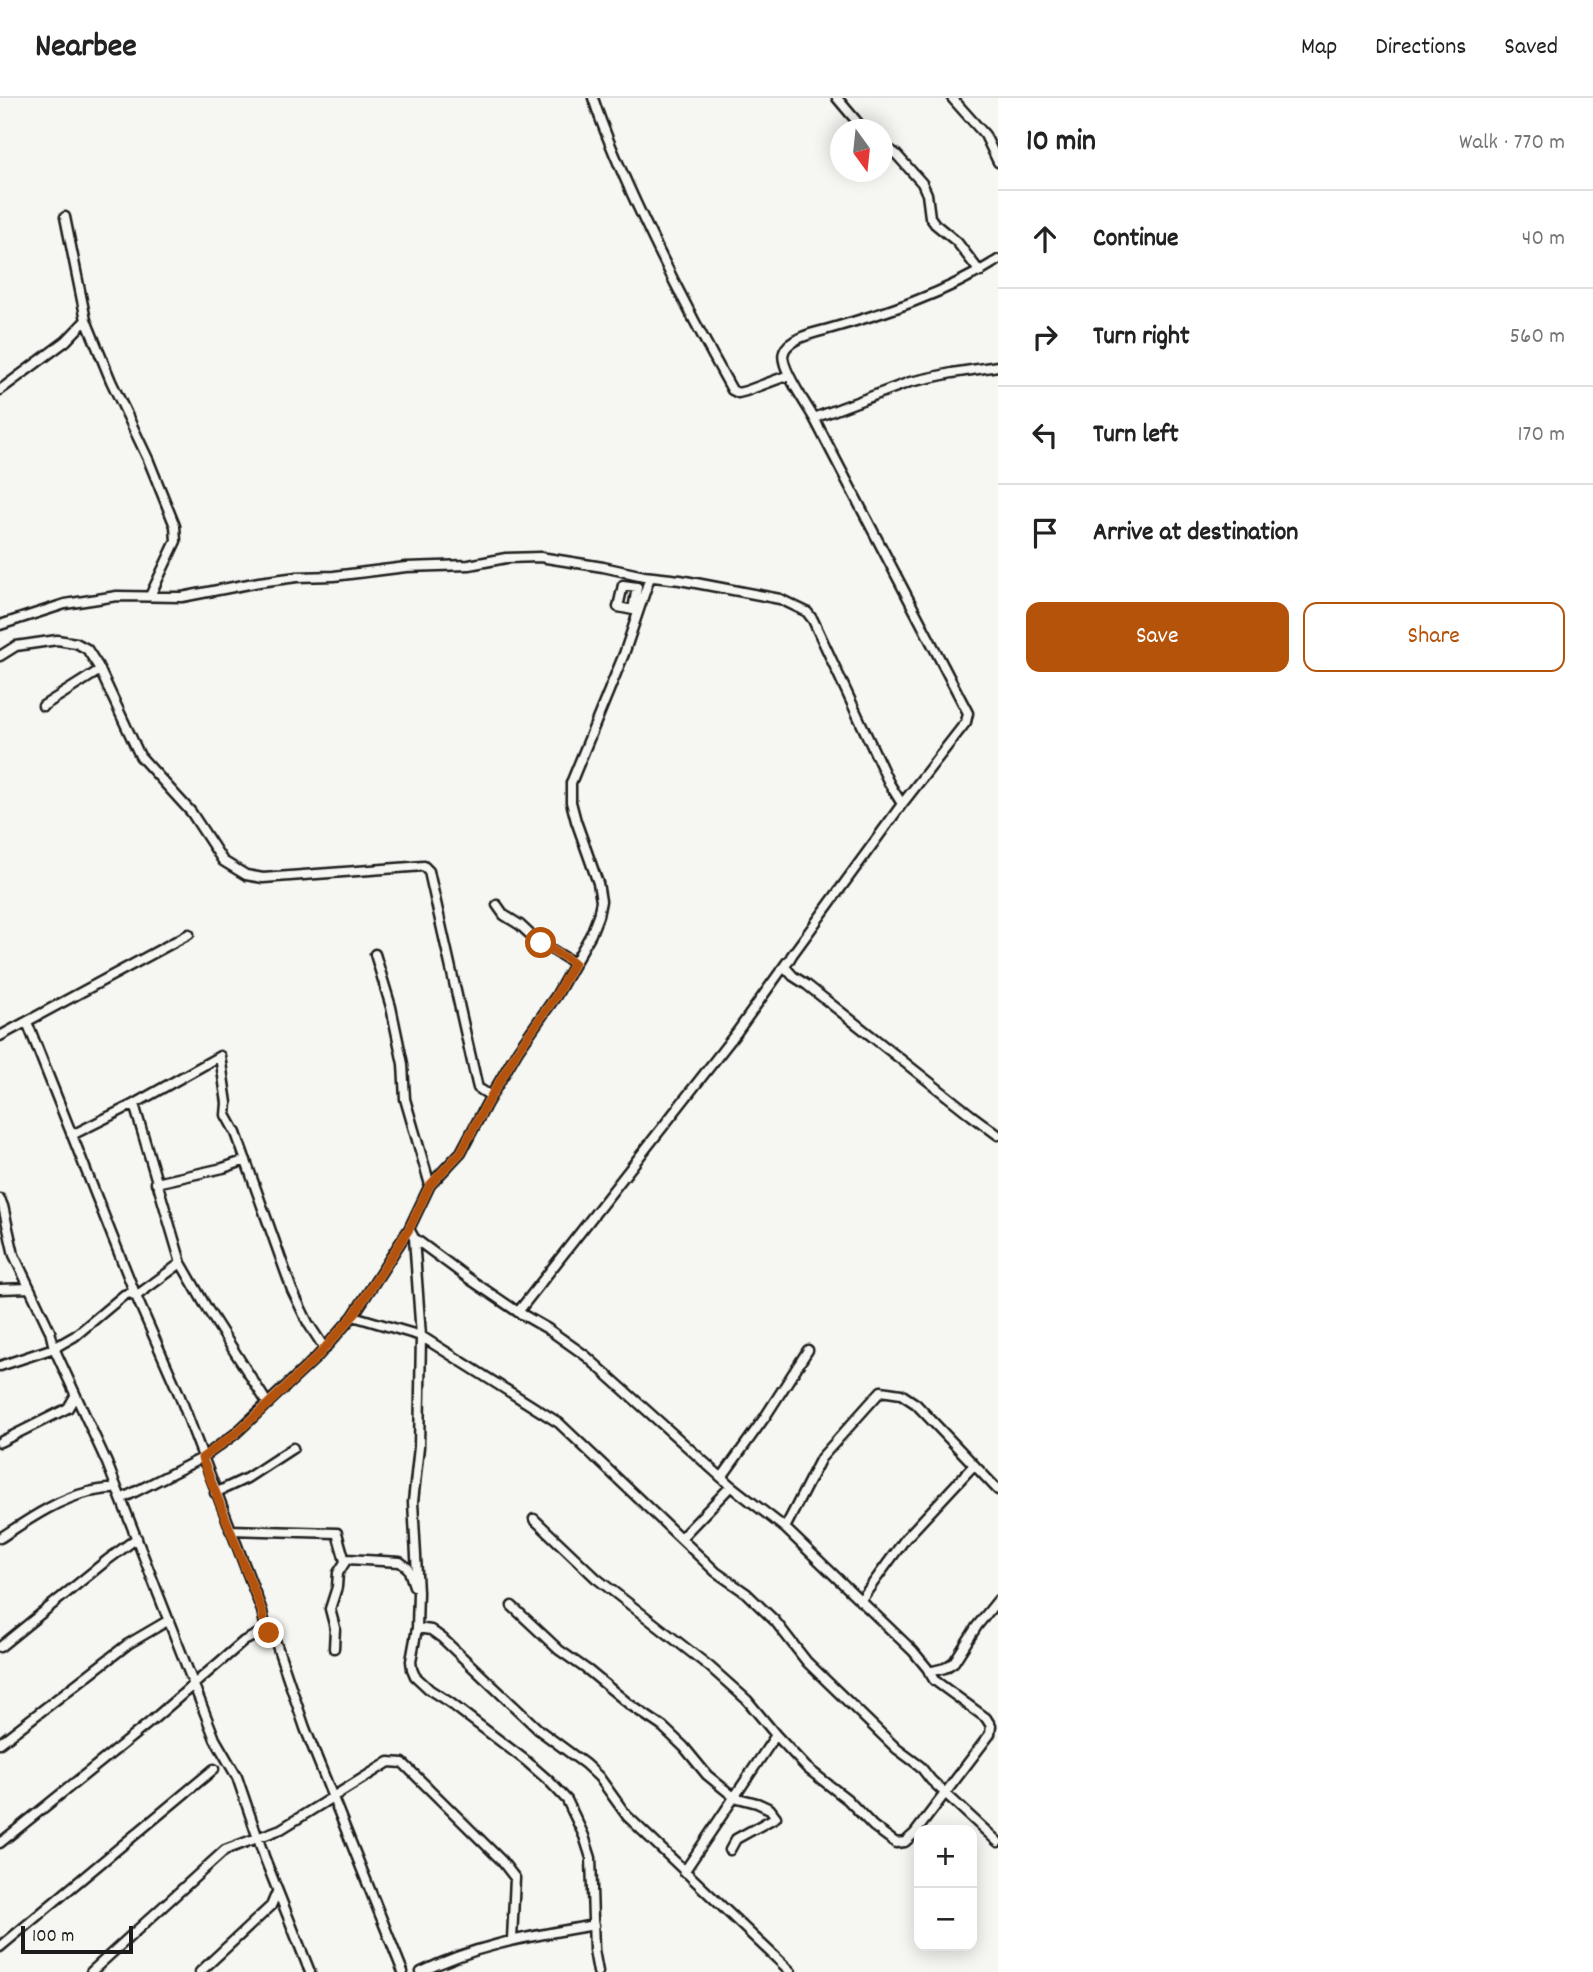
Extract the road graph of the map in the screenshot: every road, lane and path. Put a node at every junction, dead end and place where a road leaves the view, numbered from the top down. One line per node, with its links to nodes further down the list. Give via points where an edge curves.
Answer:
1 (593, 98): 12 (street, via 647,227 732,390 747,391)
2 (837, 98): 4 (street)
3 (952, 98): 6 (street, via 985,135)
4 (855, 119)
5 (893, 152): 9 (street, via 922,183 935,224 957,242)
6 (998, 162)
7 (65, 217): 10 (street)
8 (998, 260): 9 (street)
9 (980, 272): 12 (street, via 929,296 789,344 782,358)
10 (86, 320): 13 (street, via 33,368); 16 (street, via 175,526 176,541)
11 (998, 366): 14 (street, via 911,382)
12 (789, 374): 14 (street)
13 (0, 390)
14 (814, 418): 21 (street, via 968,710 966,722)
15 (650, 577): 16 (street, via 540,557 506,558 277,580 182,597); 21 (street, via 780,599 807,612); 26 (street, via 571,783 571,802 601,901 591,934)
16 (150, 596): 17 (street, via 65,604)
17 (0, 625)
18 (0, 656): 19 (street, via 16,646 57,640 87,649)
19 (100, 670): 20 (street); 29 (street, via 140,756 185,804 232,869 263,878 426,867 478,1088)
20 (43, 706)
21 (902, 804): 25 (street)
22 (497, 905): 26 (street, via 536,940)
23 (189, 934): 27 (street)
24 (375, 954): 35 (street, via 403,1064 405,1099)
25 (787, 962): 32 (street, via 786,970 793,976); 43 (street)
26 (574, 963): 29 (street)
27 (27, 1023): 28 (street); 31 (street)
28 (0, 1036)
29 (491, 1096): 35 (street, via 461,1152)
30 (134, 1104): 31 (street); 33 (street, via 220,1056 226,1115); 34 (street)
31 (72, 1135): 42 (street)
32 (998, 1135)
33 (246, 1160): 34 (street); 47 (street, via 292,1290)
34 (156, 1183): 39 (street)
35 (430, 1185): 37 (street)
36 (0, 1199): 40 (street, via 14,1255)
37 (409, 1229): 38 (street); 44 (street)
38 (414, 1238): 43 (street); 45 (street)
39 (181, 1263): 42 (street); 51 (street)
40 (29, 1288): 41 (street); 46 (street)
41 (0, 1289)
42 (136, 1296): 46 (street, via 124,1296); 56 (street)
43 (518, 1312): 58 (street, via 586,1356)
44 (353, 1316): 45 (street); 47 (street)
45 (421, 1336): 69 (street, via 559,1423); 71 (street, via 413,1502)
46 (54, 1348): 49 (street); 50 (street)
47 (325, 1349): 51 (street)
48 (808, 1350): 58 (street)
49 (0, 1366)
50 (75, 1396): 52 (street); 53 (street)
51 (268, 1404): 56 (street)
52 (68, 1408): 53 (street); 54 (street)
53 (82, 1410): 60 (street)
54 (0, 1442)
55 (293, 1448): 62 (street)
56 (202, 1458): 62 (street); 63 (street)
57 (974, 1465): 61 (street); 65 (street, via 916,1404 901,1394 881,1391 821,1458); 73 (street, via 906,1538)
58 (722, 1477): 59 (street)
59 (731, 1486): 65 (street); 69 (street)
60 (116, 1488): 63 (street); 67 (street, via 64,1501)
61 (998, 1490)
62 (215, 1493): 66 (street)
63 (121, 1499): 68 (street)
64 (534, 1519): 83 (street, via 596,1578 747,1700)
65 (785, 1528): 73 (street)
66 (230, 1530): 70 (street, via 337,1533); 77 (street)
67 (0, 1538)
68 (137, 1538): 75 (street); 78 (street)
69 (681, 1538): 86 (street, via 746,1593 807,1662)
70 (345, 1561): 71 (street, via 400,1562 408,1568); 79 (street, via 330,1609)
71 (418, 1595): 76 (street)
72 (998, 1600): 80 (street, via 954,1662)
73 (860, 1601): 80 (street)
74 (512, 1606): 88 (street, via 559,1650 663,1727)
75 (169, 1620): 81 (street); 84 (street, via 128,1644)
76 (416, 1628): 93 (street, via 431,1629 539,1730 585,1764 627,1816); 95 (street, via 411,1661 415,1676 525,1759 566,1800 591,1858)
77 (266, 1630): 81 (street, via 244,1641); 87 (street, via 275,1640)
78 (0, 1647)
79 (334, 1648)
80 (929, 1672): 82 (street, via 942,1688)
81 (193, 1685): 89 (street, via 237,1777); 91 (street)
82 (996, 1726): 86 (street)
83 (776, 1735): 86 (street, via 807,1768 897,1843 915,1833); 88 (street)
84 (0, 1743)
85 (214, 1769): 97 (street)
86 (946, 1793): 90 (street)
87 (333, 1797): 89 (street); 96 (street, via 389,1762 403,1763 514,1878); 101 (street)
88 (734, 1797): 92 (street, via 770,1809 776,1817 736,1839); 93 (street)
89 (258, 1839): 94 (street); 98 (street, via 235,1845 214,1859)
90 (998, 1842)
91 (0, 1843)
92 (730, 1850)
93 (684, 1871): 104 (street)
94 (277, 1892): 99 (street, via 271,1906); 100 (street)
95 (594, 1925): 96 (street); 103 (street)
96 (512, 1939): 102 (street)
97 (0, 1947)
98 (91, 1972)
99 (200, 1972)
100 (310, 1972)
101 (403, 1972)
102 (421, 1972)
103 (598, 1972)
104 (791, 1972)

